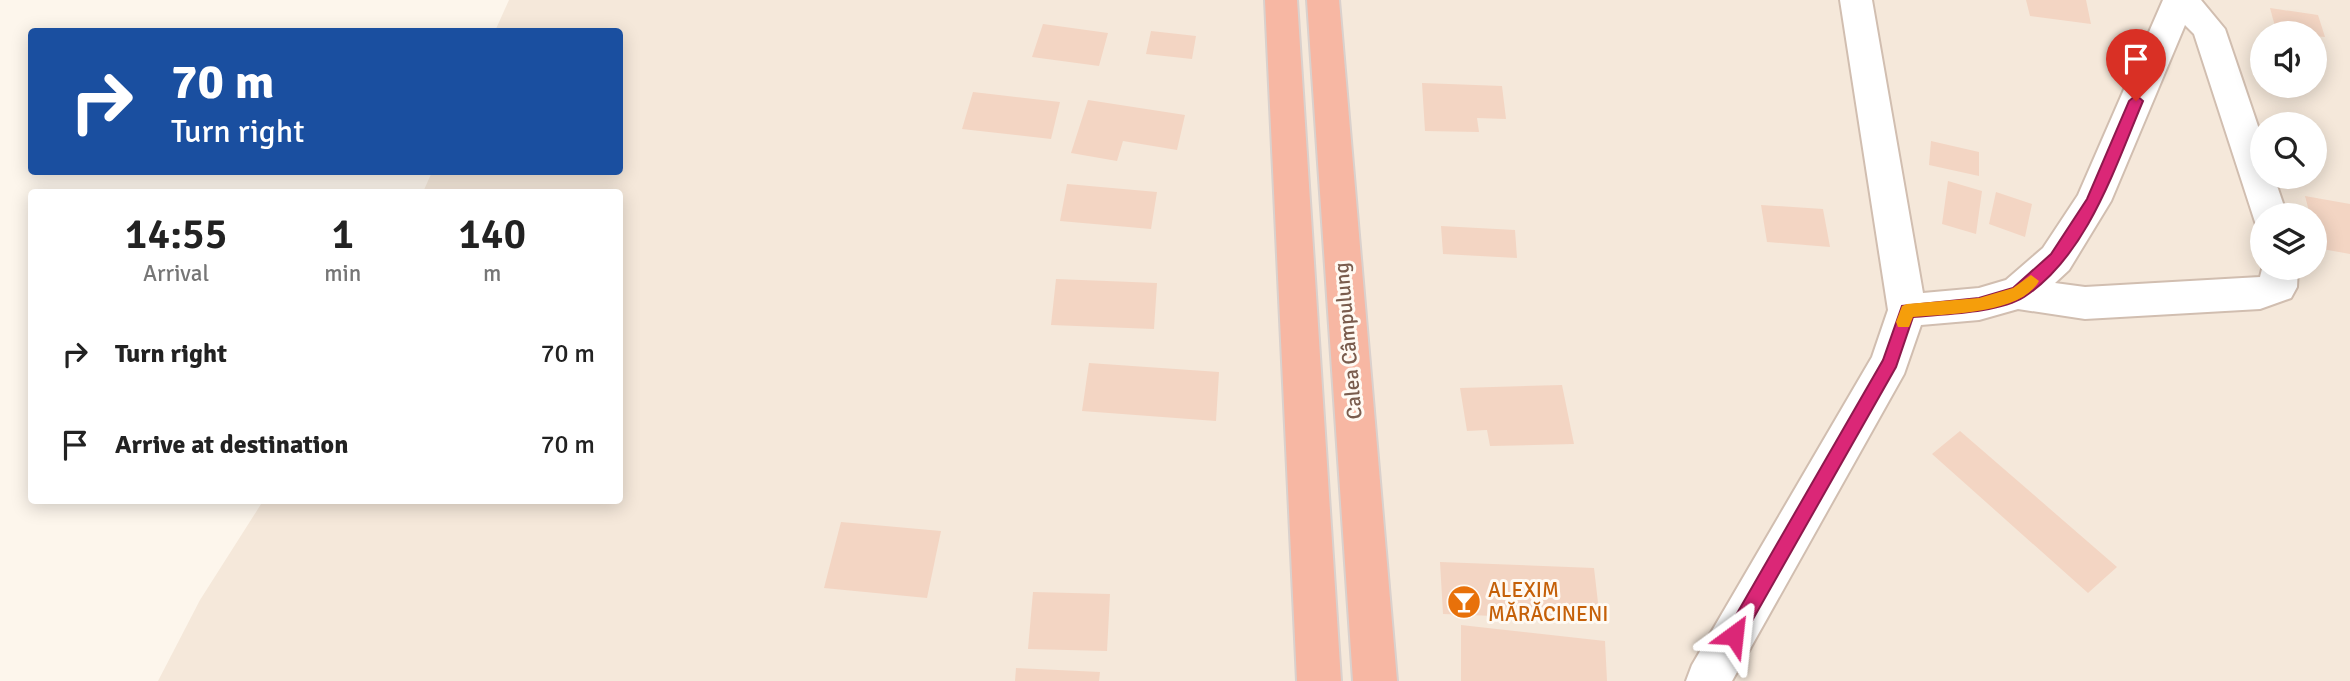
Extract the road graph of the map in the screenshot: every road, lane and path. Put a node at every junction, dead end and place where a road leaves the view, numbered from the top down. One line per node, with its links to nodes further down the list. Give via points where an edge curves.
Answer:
1 (1281, 0): 9 (highway)
2 (1323, 0): 10 (highway, Calea Câmpulung)
3 (1856, 0): 8 (street)
4 (2180, 0): 5 (street, via 2209,29); 7 (street, via 2093,201 2056,258)
5 (2265, 203)
6 (2279, 280): 7 (street, via 2278,287 2260,293 2085,303)
7 (2018, 293): 8 (street, via 1979,304)
8 (1907, 310): 11 (street, via 1890,362)
9 (1319, 681)
10 (1375, 681)
11 (1708, 681)

